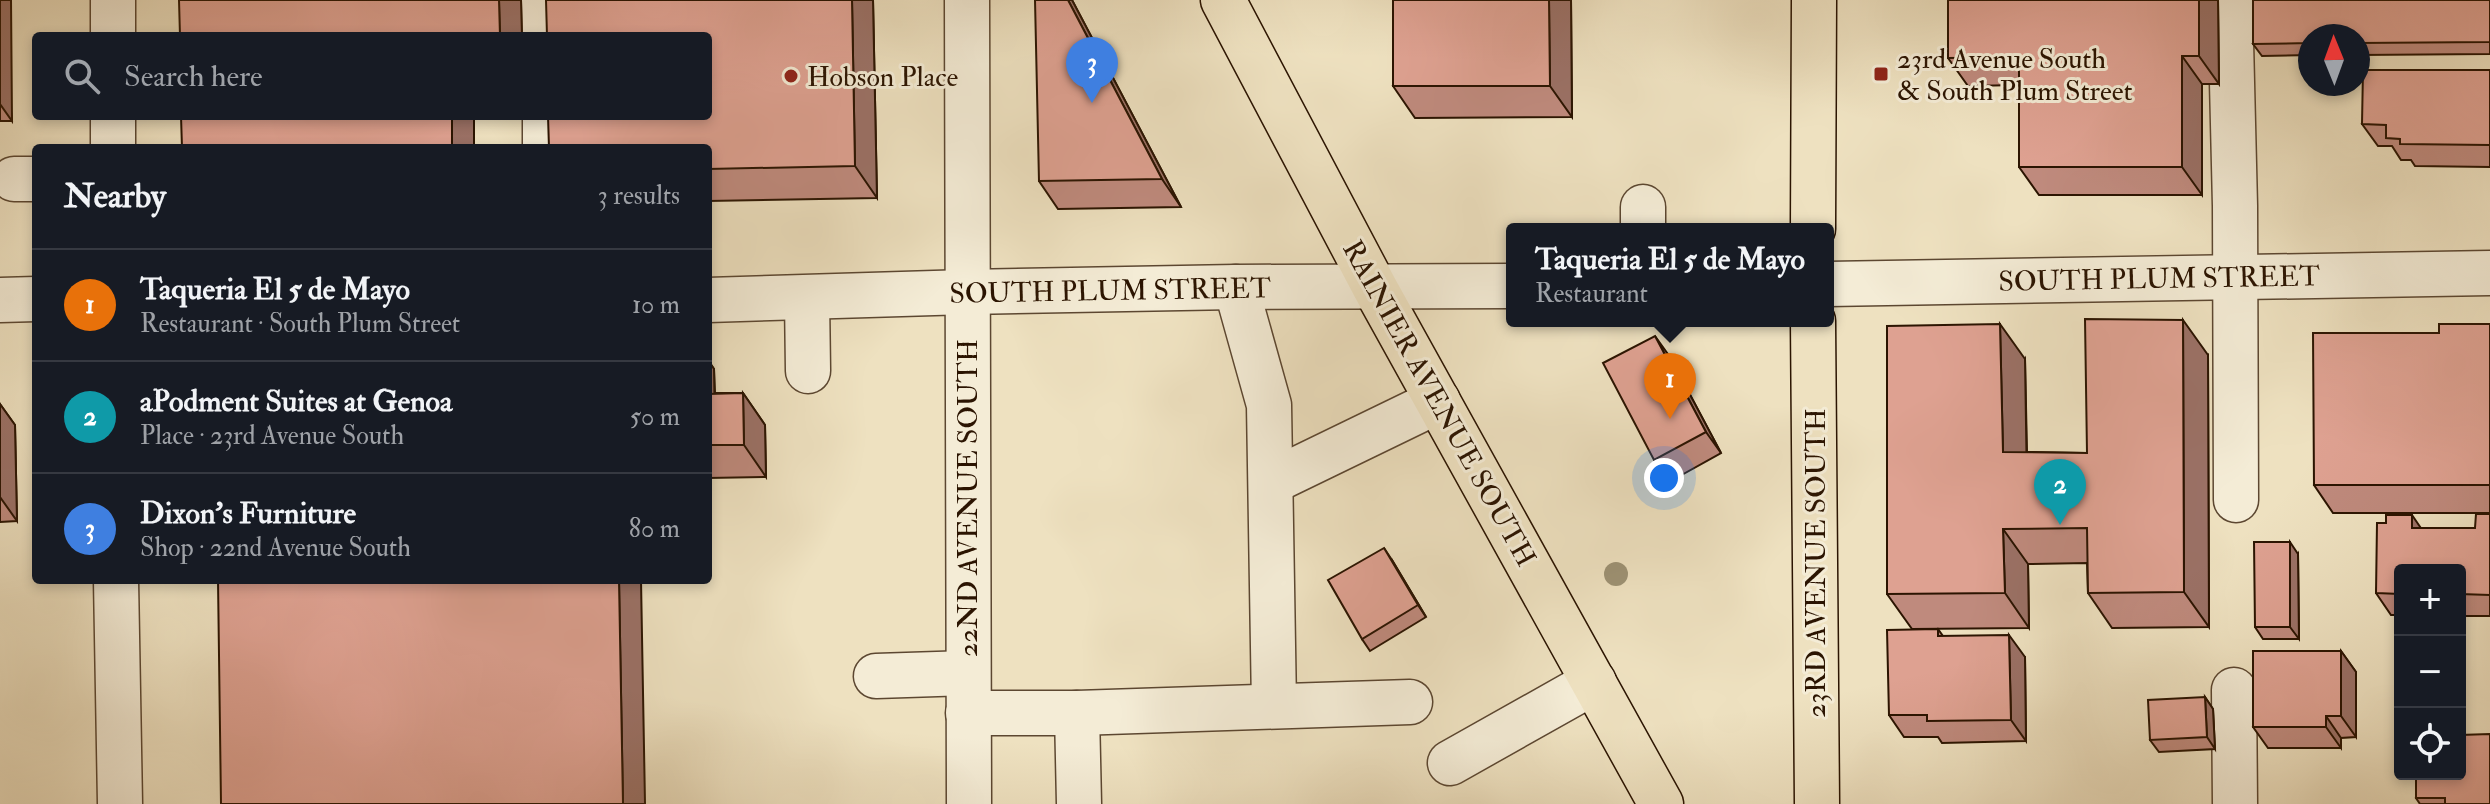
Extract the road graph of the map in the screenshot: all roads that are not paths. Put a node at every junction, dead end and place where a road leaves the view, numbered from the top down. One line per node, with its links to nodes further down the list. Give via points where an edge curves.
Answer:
1 (113, 0): 7 (street)
2 (544, 0): 8 (street)
3 (967, 0): 20 (street, 22ND AVENUE SOUTH)
4 (1223, 0): 19 (main road, RAINIER AVENUE SOUTH)
5 (1814, 0): 13 (main road)
6 (2230, 0): 15 (street)
7 (113, 32)
8 (545, 32)
9 (113, 120): 11 (street)
10 (545, 120): 12 (street)
11 (113, 144)
12 (545, 144)
13 (1813, 223)
14 (2490, 273): 15 (street, SOUTH PLUM STREET)
15 (2235, 276): 16 (street, SOUTH PLUM STREET); 29 (street)
16 (1834, 284)
17 (1506, 286): 19 (street, SOUTH PLUM STREET)
18 (1236, 287): 19 (street, SOUTH PLUM STREET); 20 (street, SOUTH PLUM STREET); 28 (street, via 1269,405)
19 (1375, 288): 27 (main road, RAINIER AVENUE SOUTH)
20 (967, 292): 21 (street, SOUTH PLUM STREET); 34 (street, 22ND AVENUE SOUTH)
21 (807, 298): 24 (street, SOUTH PLUM STREET); 26 (street)
22 (32, 299): 23 (street)
23 (0, 300)
24 (712, 300)
25 (1813, 327): 43 (main road, 23RD AVENUE SOUTH)
26 (808, 371)
27 (1438, 401): 28 (street); 32 (main road, RAINIER AVENUE SOUTH)
28 (1271, 482): 36 (street)
29 (2236, 500)
30 (116, 584): 39 (street)
31 (876, 676): 34 (street)
32 (1594, 682): 38 (street); 42 (main road, RAINIER AVENUE SOUTH)
33 (2234, 690): 44 (street)
34 (968, 693): 37 (street); 40 (street, 22ND AVENUE SOUTH)
35 (1410, 702): 36 (street)
36 (1274, 706): 37 (street)
37 (1077, 713): 41 (street)
38 (1450, 763)
39 (120, 804)
40 (969, 804)
41 (1079, 804)
42 (1661, 804)
43 (1817, 804)
44 (2235, 804)

